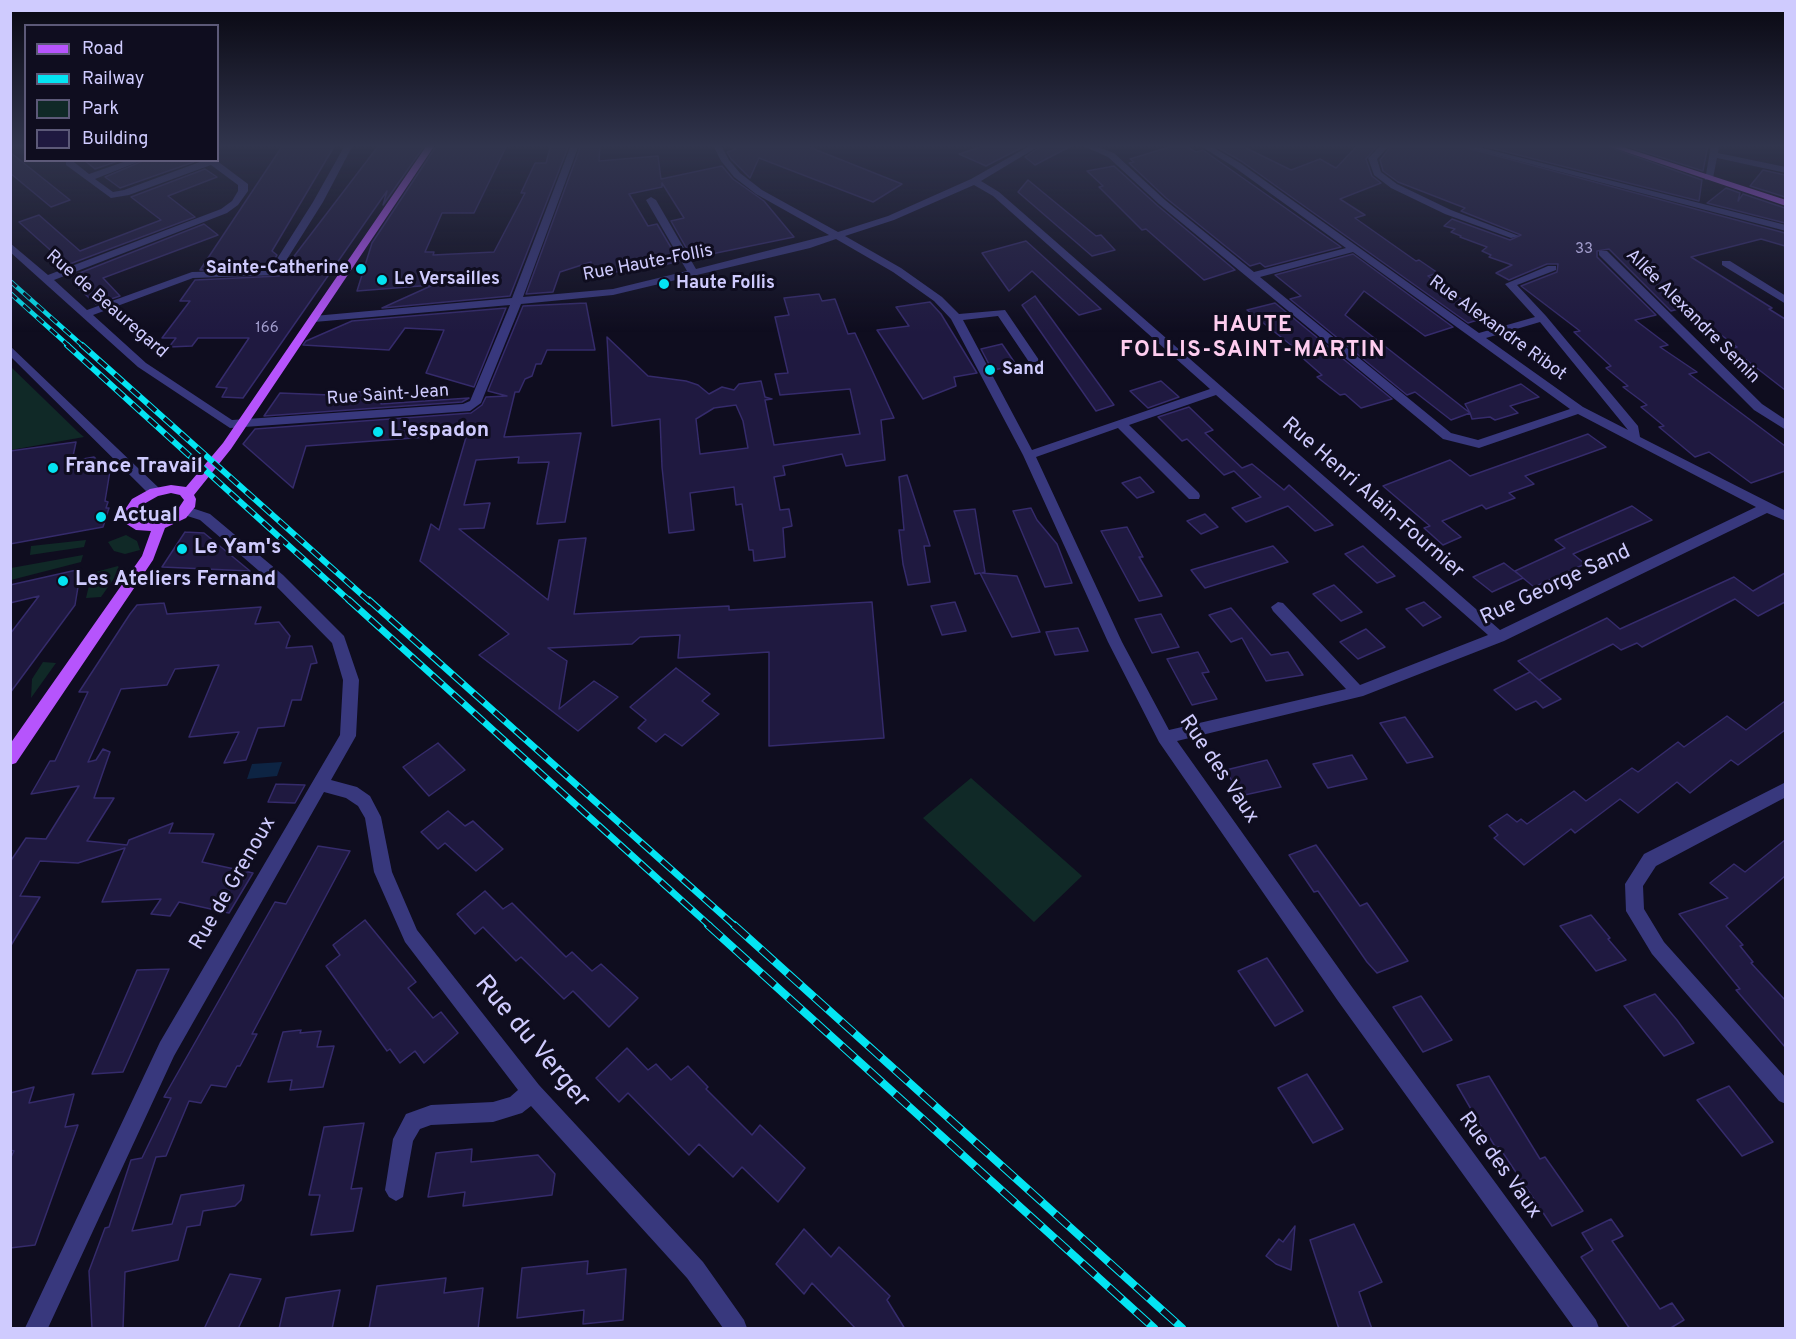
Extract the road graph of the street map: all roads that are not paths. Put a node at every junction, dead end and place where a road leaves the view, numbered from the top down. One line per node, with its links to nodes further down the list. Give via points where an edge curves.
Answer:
1 (229, 207): 23 (street)
2 (315, 207): 26 (street, via 273,273 192,275)
3 (389, 207): 29 (main road)
4 (551, 207): 24 (street, Rue Saint-Jean)
5 (655, 207): 21 (street)
6 (787, 207): 14 (street, Rue des Vaux)
7 (915, 207): 14 (street, Rue Haute-Follis)
8 (1011, 207): 33 (street, Rue Henri Alain-Fournier)
9 (1169, 207): 22 (street)
10 (1296, 207): 17 (street, Rue Alexandre Ribot)
11 (1439, 207): 15 (street)
12 (1705, 207): 13 (street)
13 (1785, 228)
14 (839, 236): 21 (street, Rue Haute-Follis); 27 (street, Rue des Vaux, via 897,270 938,299)
15 (1514, 236)
16 (10, 246): 23 (street, Rue de Beauregard)
17 (1354, 249): 22 (street); 30 (street, Rue Alexandre Ribot)
18 (1603, 253): 37 (street, Allée Alexandre Semin, via 1758,406)
19 (1726, 263): 25 (street)
20 (1552, 268): 28 (street, via 1510,284)
21 (693, 273): 24 (street, Rue Haute-Follis, via 613,292)
22 (1251, 276): 34 (street, via 1447,436 1479,444)
23 (49, 278): 26 (street, Rue de Beauregard)
24 (516, 300): 29 (street, Rue Haute-Follis); 35 (street, Rue Saint-Jean, via 475,403 466,408)
25 (1785, 302)
26 (86, 314): 35 (street, Rue de Beauregard, via 142,364 230,424)
27 (956, 318): 32 (street, via 1001,312); 39 (street, Rue des Vaux)
28 (1542, 318): 30 (street); 38 (street, via 1634,429)
29 (314, 319): 35 (main road)
30 (1478, 337): 34 (street, Rue Alexandre Ribot)
31 (10, 349): 40 (street)
32 (1033, 360)
33 (1218, 390): 36 (street); 48 (street, Rue Henri Alain-Fournier)
34 (1579, 410): 38 (street, Rue Alexandre Ribot)
35 (240, 423): 41 (main road, via 227,446)
36 (1122, 425): 39 (street); 42 (street)
37 (1785, 426)
38 (1634, 438): 43 (street, Rue Alexandre Ribot)
39 (1029, 455): 50 (street, Rue des Vaux, via 1115,642)
40 (155, 492): 41 (main road, via 178,489); 46 (main road, via 137,502 129,514 130,520 141,527)
41 (188, 494): 44 (main road, via 190,504)
42 (1194, 496)
43 (1767, 507): 45 (street, Rue Alexandre Ribot); 48 (street, Rue George Sand)
44 (186, 511): 46 (main road); 53 (street, Rue de Grenoux, via 205,517 278,579 339,640 351,680 348,736)
45 (1785, 517)
46 (160, 525): 51 (main road, via 148,557)
47 (1278, 607): 49 (street)
48 (1499, 637): 49 (street, Rue George Sand)
49 (1358, 692): 50 (street, Rue George Sand)
50 (1165, 737): 60 (street, Rue des Vaux)
51 (18, 738): 52 (main road)
52 (10, 758)
53 (320, 784): 55 (street, Rue du Verger, via 351,792 364,801 373,816 383,872 411,936); 58 (street, Rue de Grenoux, via 167,1049)
54 (1785, 789): 56 (street, via 1650,860 1634,884 1635,911 1658,948)
55 (532, 1092): 57 (street, via 515,1106 493,1112 431,1115 413,1121 403,1139); 59 (street, Rue du Verger, via 695,1270)
56 (1785, 1094)
57 (396, 1190)
58 (36, 1329)
59 (736, 1329)
60 (1588, 1329)

